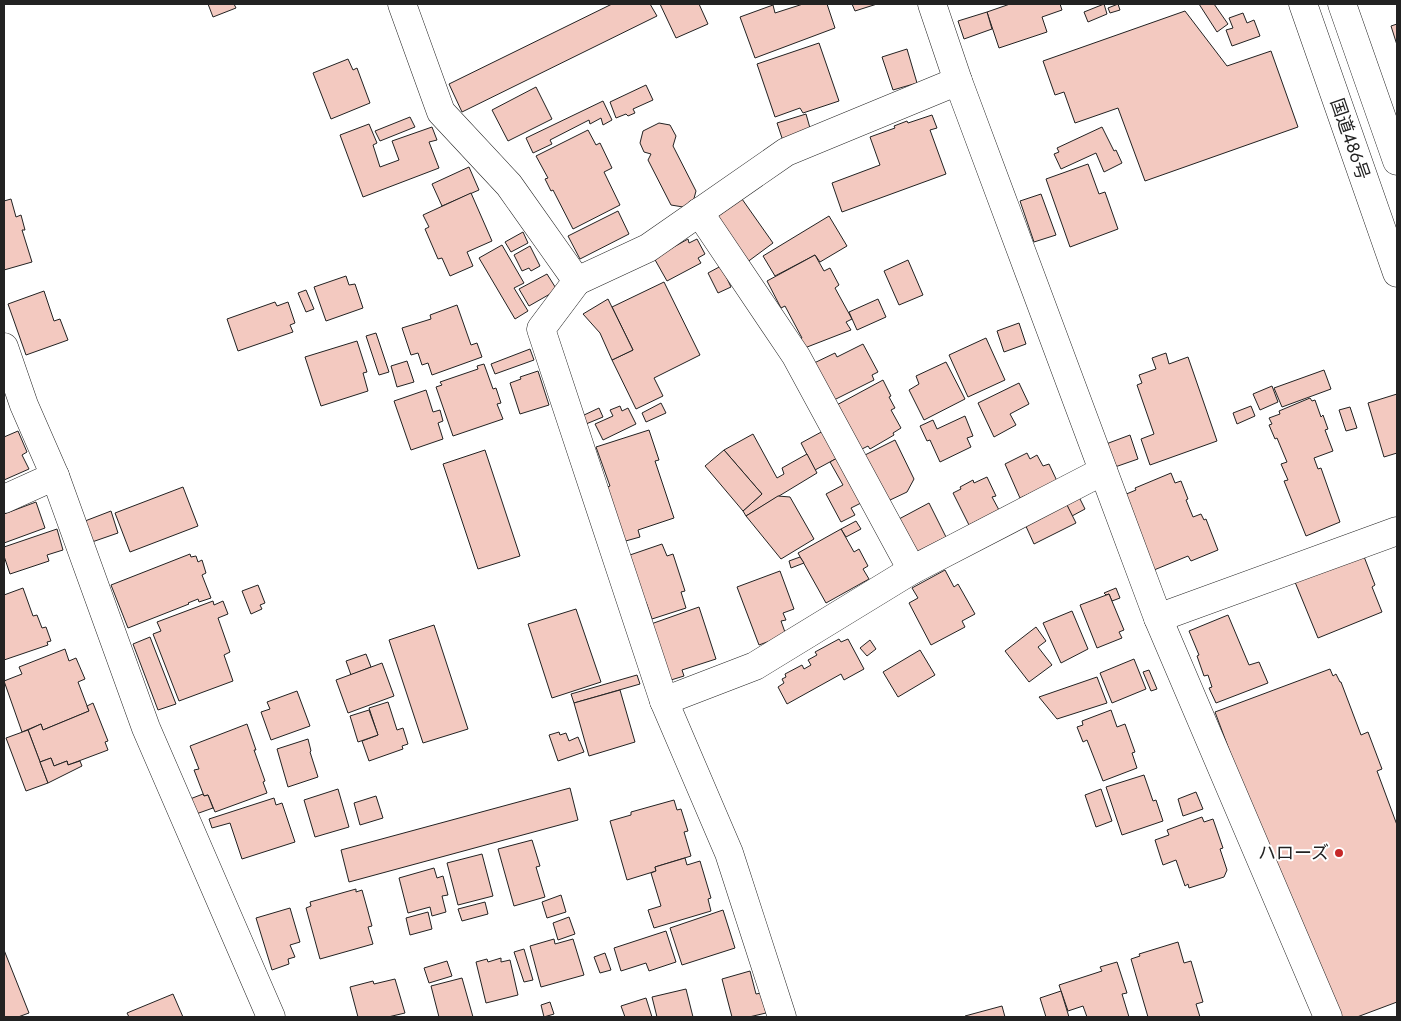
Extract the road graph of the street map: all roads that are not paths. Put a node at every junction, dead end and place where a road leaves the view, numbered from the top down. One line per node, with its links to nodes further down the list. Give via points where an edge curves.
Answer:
1 (402, 4): 9 (main road, via 441,112 509,185)
2 (932, 4): 5 (main road)
3 (1303, 4): 8 (main road, 国道486号)
4 (1342, 4): 6 (main road, 国道486号)
5 (958, 81): 7 (main road, via 786,152); 12 (main road)
6 (1397, 161)
7 (699, 212): 9 (main road, via 648,248); 16 (main road, via 796,356)
8 (1397, 273)
9 (577, 281): 18 (main road, via 541,329)
10 (4, 347): 11 (main road)
11 (14, 410): 13 (main road)
12 (1103, 471): 16 (main road); 17 (main road)
13 (55, 476): 14 (main road); 19 (main road, via 146,728)
14 (4, 500)
15 (1397, 531): 17 (main road)
16 (912, 570): 18 (main road, via 755,666)
17 (1158, 618): 21 (main road)
18 (664, 700): 20 (main road, via 730,852)
19 (271, 1017)
20 (782, 1017)
21 (1328, 1017)

